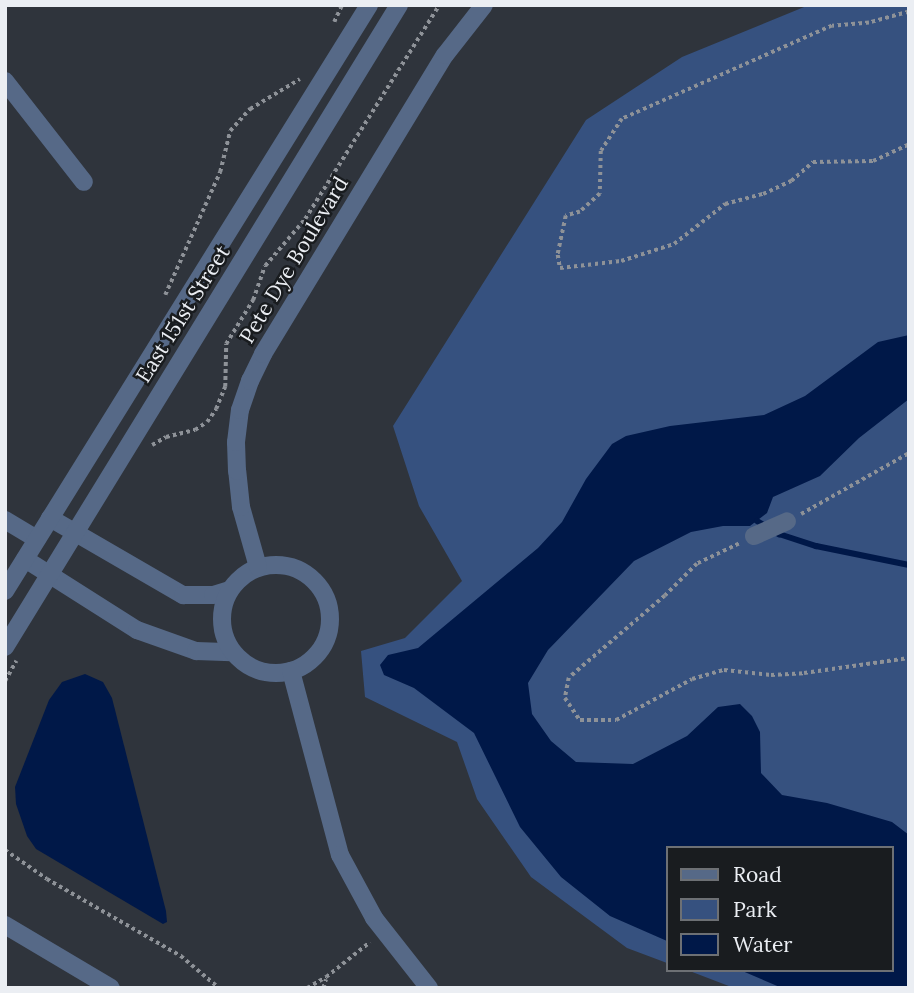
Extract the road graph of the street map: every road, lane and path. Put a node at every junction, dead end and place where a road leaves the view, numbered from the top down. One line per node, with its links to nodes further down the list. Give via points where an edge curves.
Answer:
1 (342, 5): 7 (path)
2 (369, 5): 15 (street, East 151st Street)
3 (399, 5): 18 (street, East 151st Street)
4 (439, 5): 13 (path, via 306,219 265,266 253,300 226,344 227,376 216,409 195,430 166,437)
5 (484, 5): 22 (street, Pete Dye Boulevard, via 445,55 250,381 240,410 237,471 241,507)
6 (909, 12): 10 (path, via 869,23 832,26 622,119 601,150 600,194 580,212 566,216 560,268 621,261 674,244 726,204 791,181 813,162 873,161)
7 (333, 26)
8 (302, 78): 12 (path, via 250,109 230,131 220,172)
9 (5, 81): 11 (street)
10 (909, 144)
11 (84, 182)
12 (161, 305)
13 (147, 450)
14 (909, 453): 17 (path)
15 (50, 518): 18 (street); 20 (street, East 151st Street)
16 (5, 520): 20 (street)
17 (783, 523): 19 (street)
18 (75, 533): 23 (street, East 151st Street); 24 (street, via 183,595)
19 (754, 536): 28 (path, via 697,564 569,678 565,698 580,720 616,720 692,679 724,670 804,673)
20 (37, 539): 21 (street, East 151st Street)
21 (25, 559): 23 (street); 25 (street, East 151st Street)
22 (258, 567): 24 (street); 29 (street, via 293,566 320,586 328,602 328,637 307,664)
23 (50, 575): 26 (street, East 151st Street); 27 (street, via 137,630 170,644 196,651)
24 (229, 590): 27 (street, via 221,622)
25 (5, 591)
26 (13, 651): 30 (path)
27 (232, 652): 29 (street, via 265,672)
28 (909, 658)
29 (291, 671): 33 (street, via 340,855)
30 (5, 681)
31 (5, 849): 36 (path, via 47,879 173,951)
32 (5, 925): 35 (street)
33 (383, 931): 34 (path); 39 (street)
34 (326, 978): 37 (path); 38 (path)
35 (111, 988)
36 (219, 988)
37 (307, 988)
38 (323, 988)
39 (429, 988)

